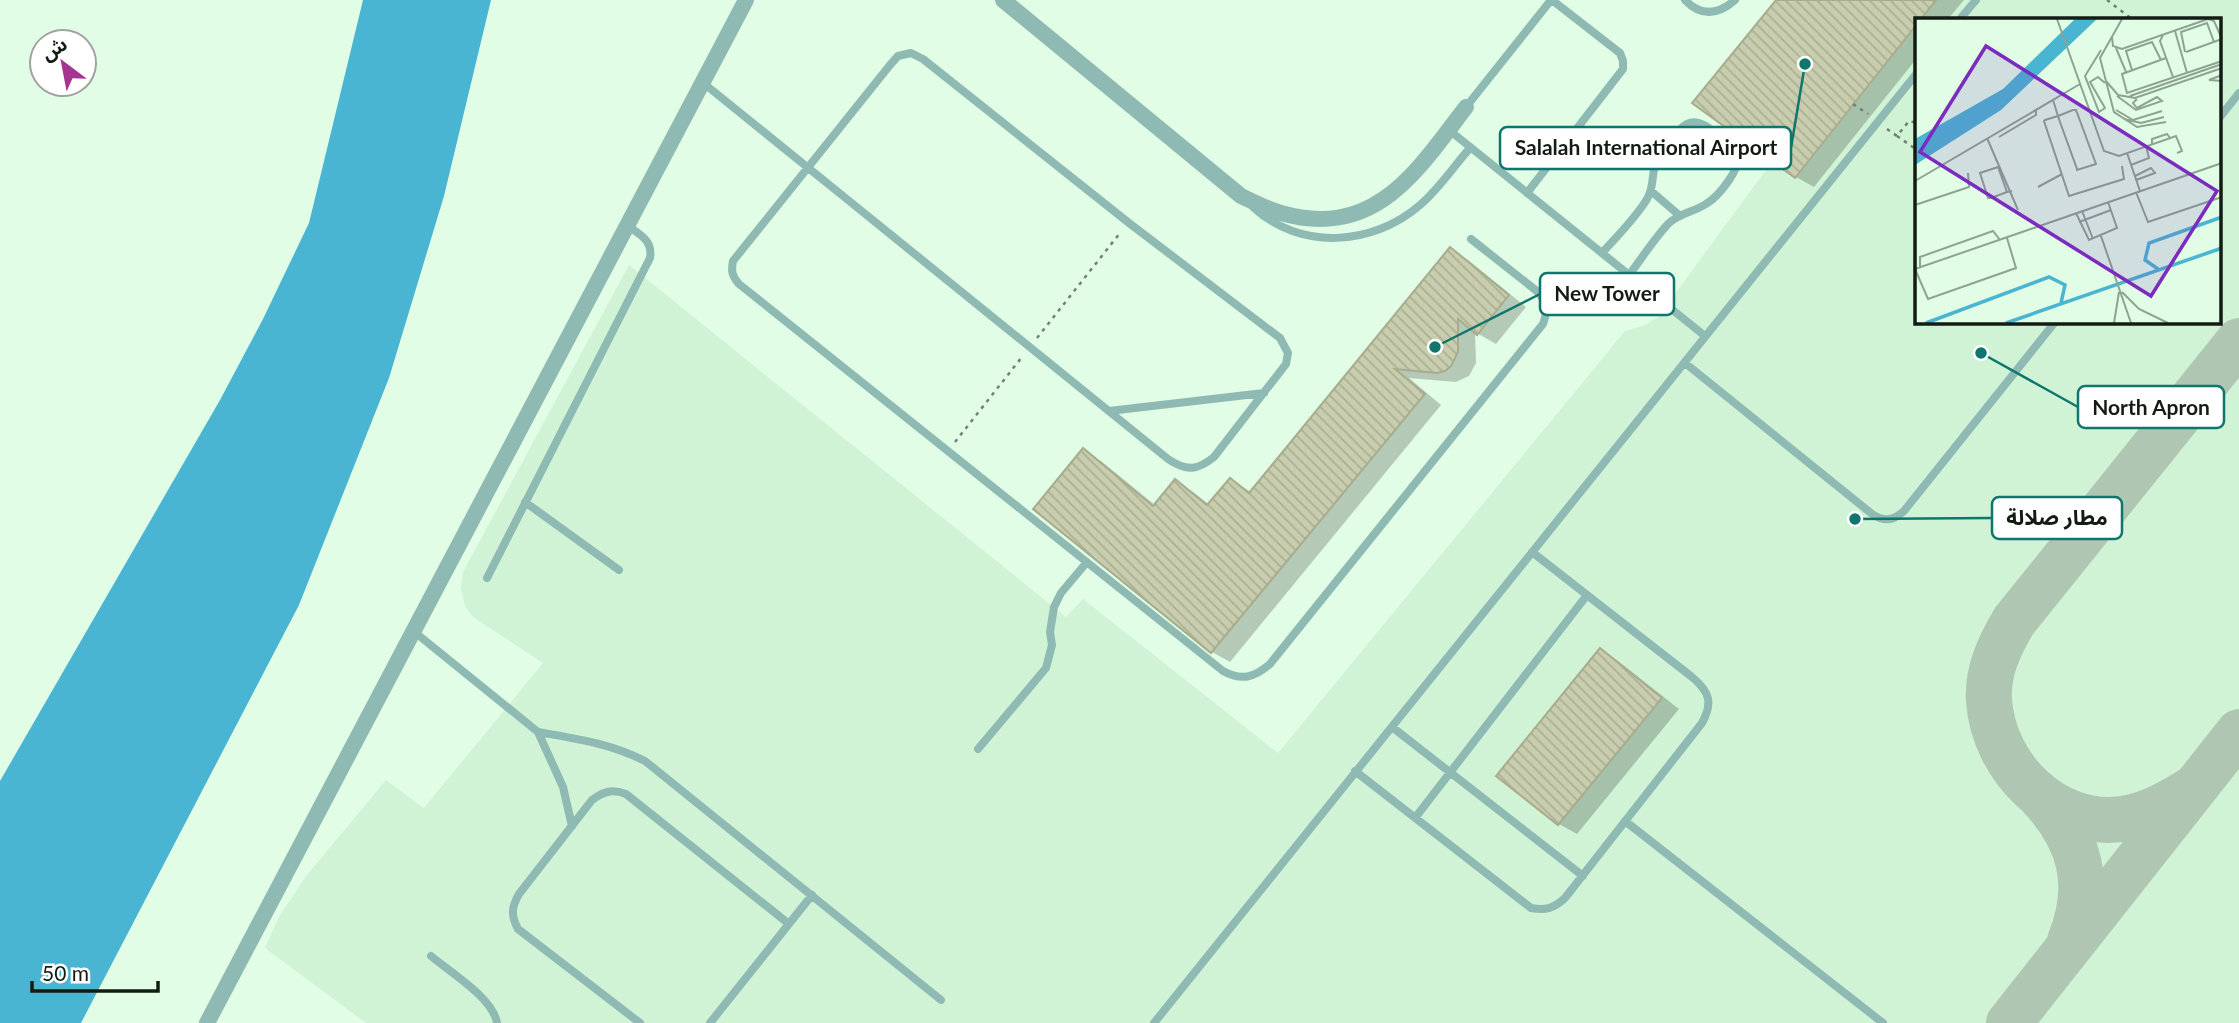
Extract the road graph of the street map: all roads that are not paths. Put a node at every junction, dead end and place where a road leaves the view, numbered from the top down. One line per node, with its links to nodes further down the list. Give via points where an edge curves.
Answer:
1 (746, 0): 9 (street)
2 (1003, 0): 18 (street)
3 (1552, 0): 11 (lane); 17 (lane, via 1620,53 1623,69)
4 (1685, 0): 5 (lane, via 1703,12 1716,12)
5 (1735, 0)
6 (1976, 0): 7 (lane)
7 (1961, 18)
8 (1915, 75): 25 (lane)
9 (702, 82): 15 (lane); 20 (street)
10 (2239, 93): 12 (lane)
11 (1466, 107): 13 (street)
12 (2222, 114)
13 (1449, 130): 14 (lane); 18 (street, via 1408,181 1376,205 1357,212 1318,219 1298,217)
14 (1470, 148): 17 (lane); 18 (lane, via 1423,203 1394,222 1362,234 1330,238 1292,232)
15 (808, 168): 27 (lane, via 898,56 911,53 1279,338 1288,353 1286,364); 28 (lane); 31 (lane, via 733,261 733,277)
16 (1651, 191): 19 (lane); 19 (lane, via 1657,159 1687,123 1702,124 1734,147 1737,168 1713,199); 22 (lane)
17 (1527, 193): 22 (lane)
18 (1241, 196)
19 (1679, 215): 23 (lane)
20 (627, 225): 29 (lane, via 649,241 650,258); 35 (street)
21 (1471, 239): 31 (lane, via 1538,292 1547,313 1543,324 1260,673 1247,678 1223,671)
22 (1602, 253): 23 (lane)
23 (1629, 275): 25 (lane)
24 (2053, 324): 26 (lane, via 1904,511 1888,520 1872,514)
25 (1705, 336): 26 (lane)
26 (1685, 363): 30 (lane)
27 (1264, 393): 28 (lane); 28 (lane, via 1214,457 1203,466 1190,468 1178,467)
28 (1109, 411)
29 (525, 502): 32 (lane); 33 (lane)
30 (1532, 552): 34 (lane); 36 (lane)
31 (1087, 562): 38 (lane, via 1054,607 1046,668)
32 (619, 570)
33 (487, 578)
34 (1587, 595): 40 (lane); 42 (lane, via 1692,677 1708,698 1702,723)
35 (412, 631): 37 (lane); 49 (street)
36 (1392, 727): 39 (lane); 40 (lane)
37 (538, 732): 43 (lane, via 564,787); 45 (lane, via 595,741 645,761)
38 (978, 749)
39 (1355, 771): 41 (lane); 53 (lane)
40 (1450, 772): 41 (lane); 44 (lane)
41 (1415, 818): 44 (lane, via 1531,908 1556,907)
42 (1625, 821): 44 (lane); 54 (lane)
43 (572, 825): 46 (lane, via 602,792 626,794); 51 (lane, via 519,894 512,918 518,929)
44 (1583, 876)
45 (813, 895): 46 (lane); 48 (lane)
46 (789, 924): 52 (lane)
47 (431, 956): 50 (lane, via 484,1000)
48 (942, 1000)
49 (207, 1023)
50 (497, 1023)
51 (640, 1023)
52 (710, 1023)
53 (1154, 1023)
54 (1883, 1023)

